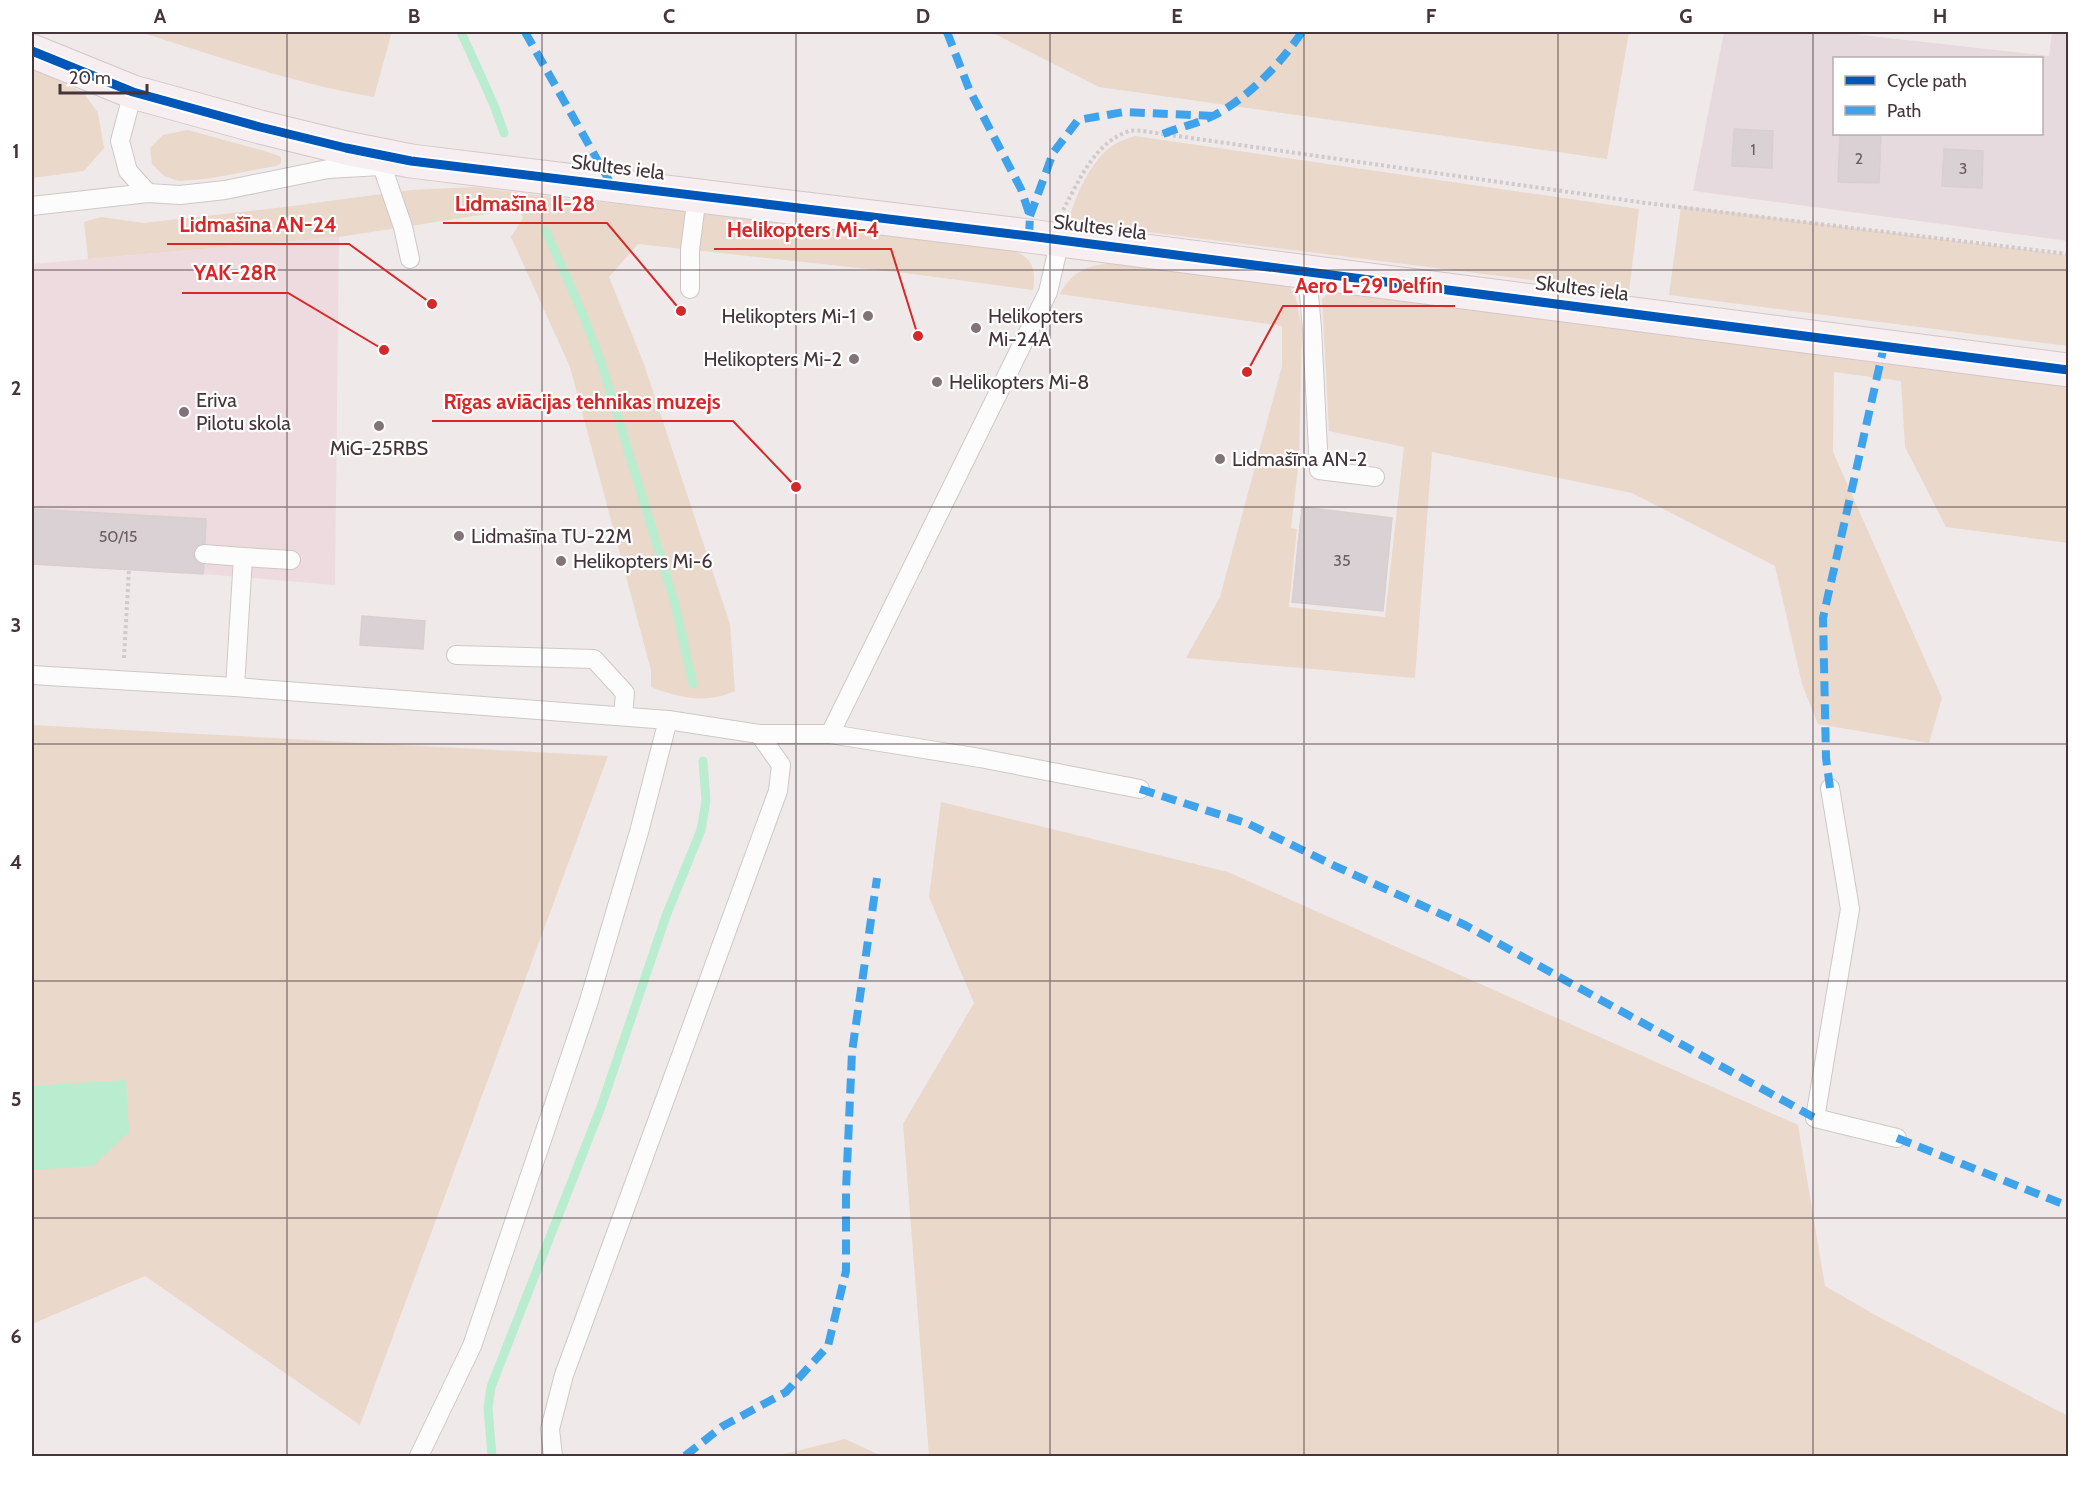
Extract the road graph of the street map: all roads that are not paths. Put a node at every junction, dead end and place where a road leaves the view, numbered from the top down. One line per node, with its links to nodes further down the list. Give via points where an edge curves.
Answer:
1 (32, 51): 2 (main road, Skultes iela)
2 (133, 92): 3 (main road, Skultes iela); 4 (lane, via 120,141 128,171)
3 (396, 163): 4 (lane, via 328,169 225,190 180,195); 5 (main road, Skultes iela); 8 (lane, via 402,227)
4 (148, 193): 6 (lane)
5 (697, 195): 7 (main road, Skultes iela); 10 (lane)
6 (32, 206)
7 (1060, 240): 9 (main road, Skultes iela); 22 (lane, via 1033,336)
8 (410, 259)
9 (1307, 271): 11 (main road, Skultes iela); 12 (lane, via 1319,470)
10 (690, 289)
11 (2068, 370)
12 (1375, 477)
13 (204, 554): 14 (lane)
14 (243, 557): 15 (lane); 18 (lane)
15 (291, 560)
16 (456, 655): 19 (lane, via 594,659 625,693)
17 (32, 675): 18 (lane)
18 (235, 687): 19 (lane)
19 (623, 716): 20 (lane)
20 (668, 720): 21 (lane); 26 (lane, via 588,1004 476,1335)
21 (759, 734): 22 (lane); 27 (lane, via 782,765 778,791 564,1375 550,1429)
22 (830, 734): 24 (lane)
23 (1830, 788): 25 (lane, via 1850,909 1815,1118)
24 (1140, 789)
25 (1897, 1138)
26 (419, 1456)
27 (553, 1456)

